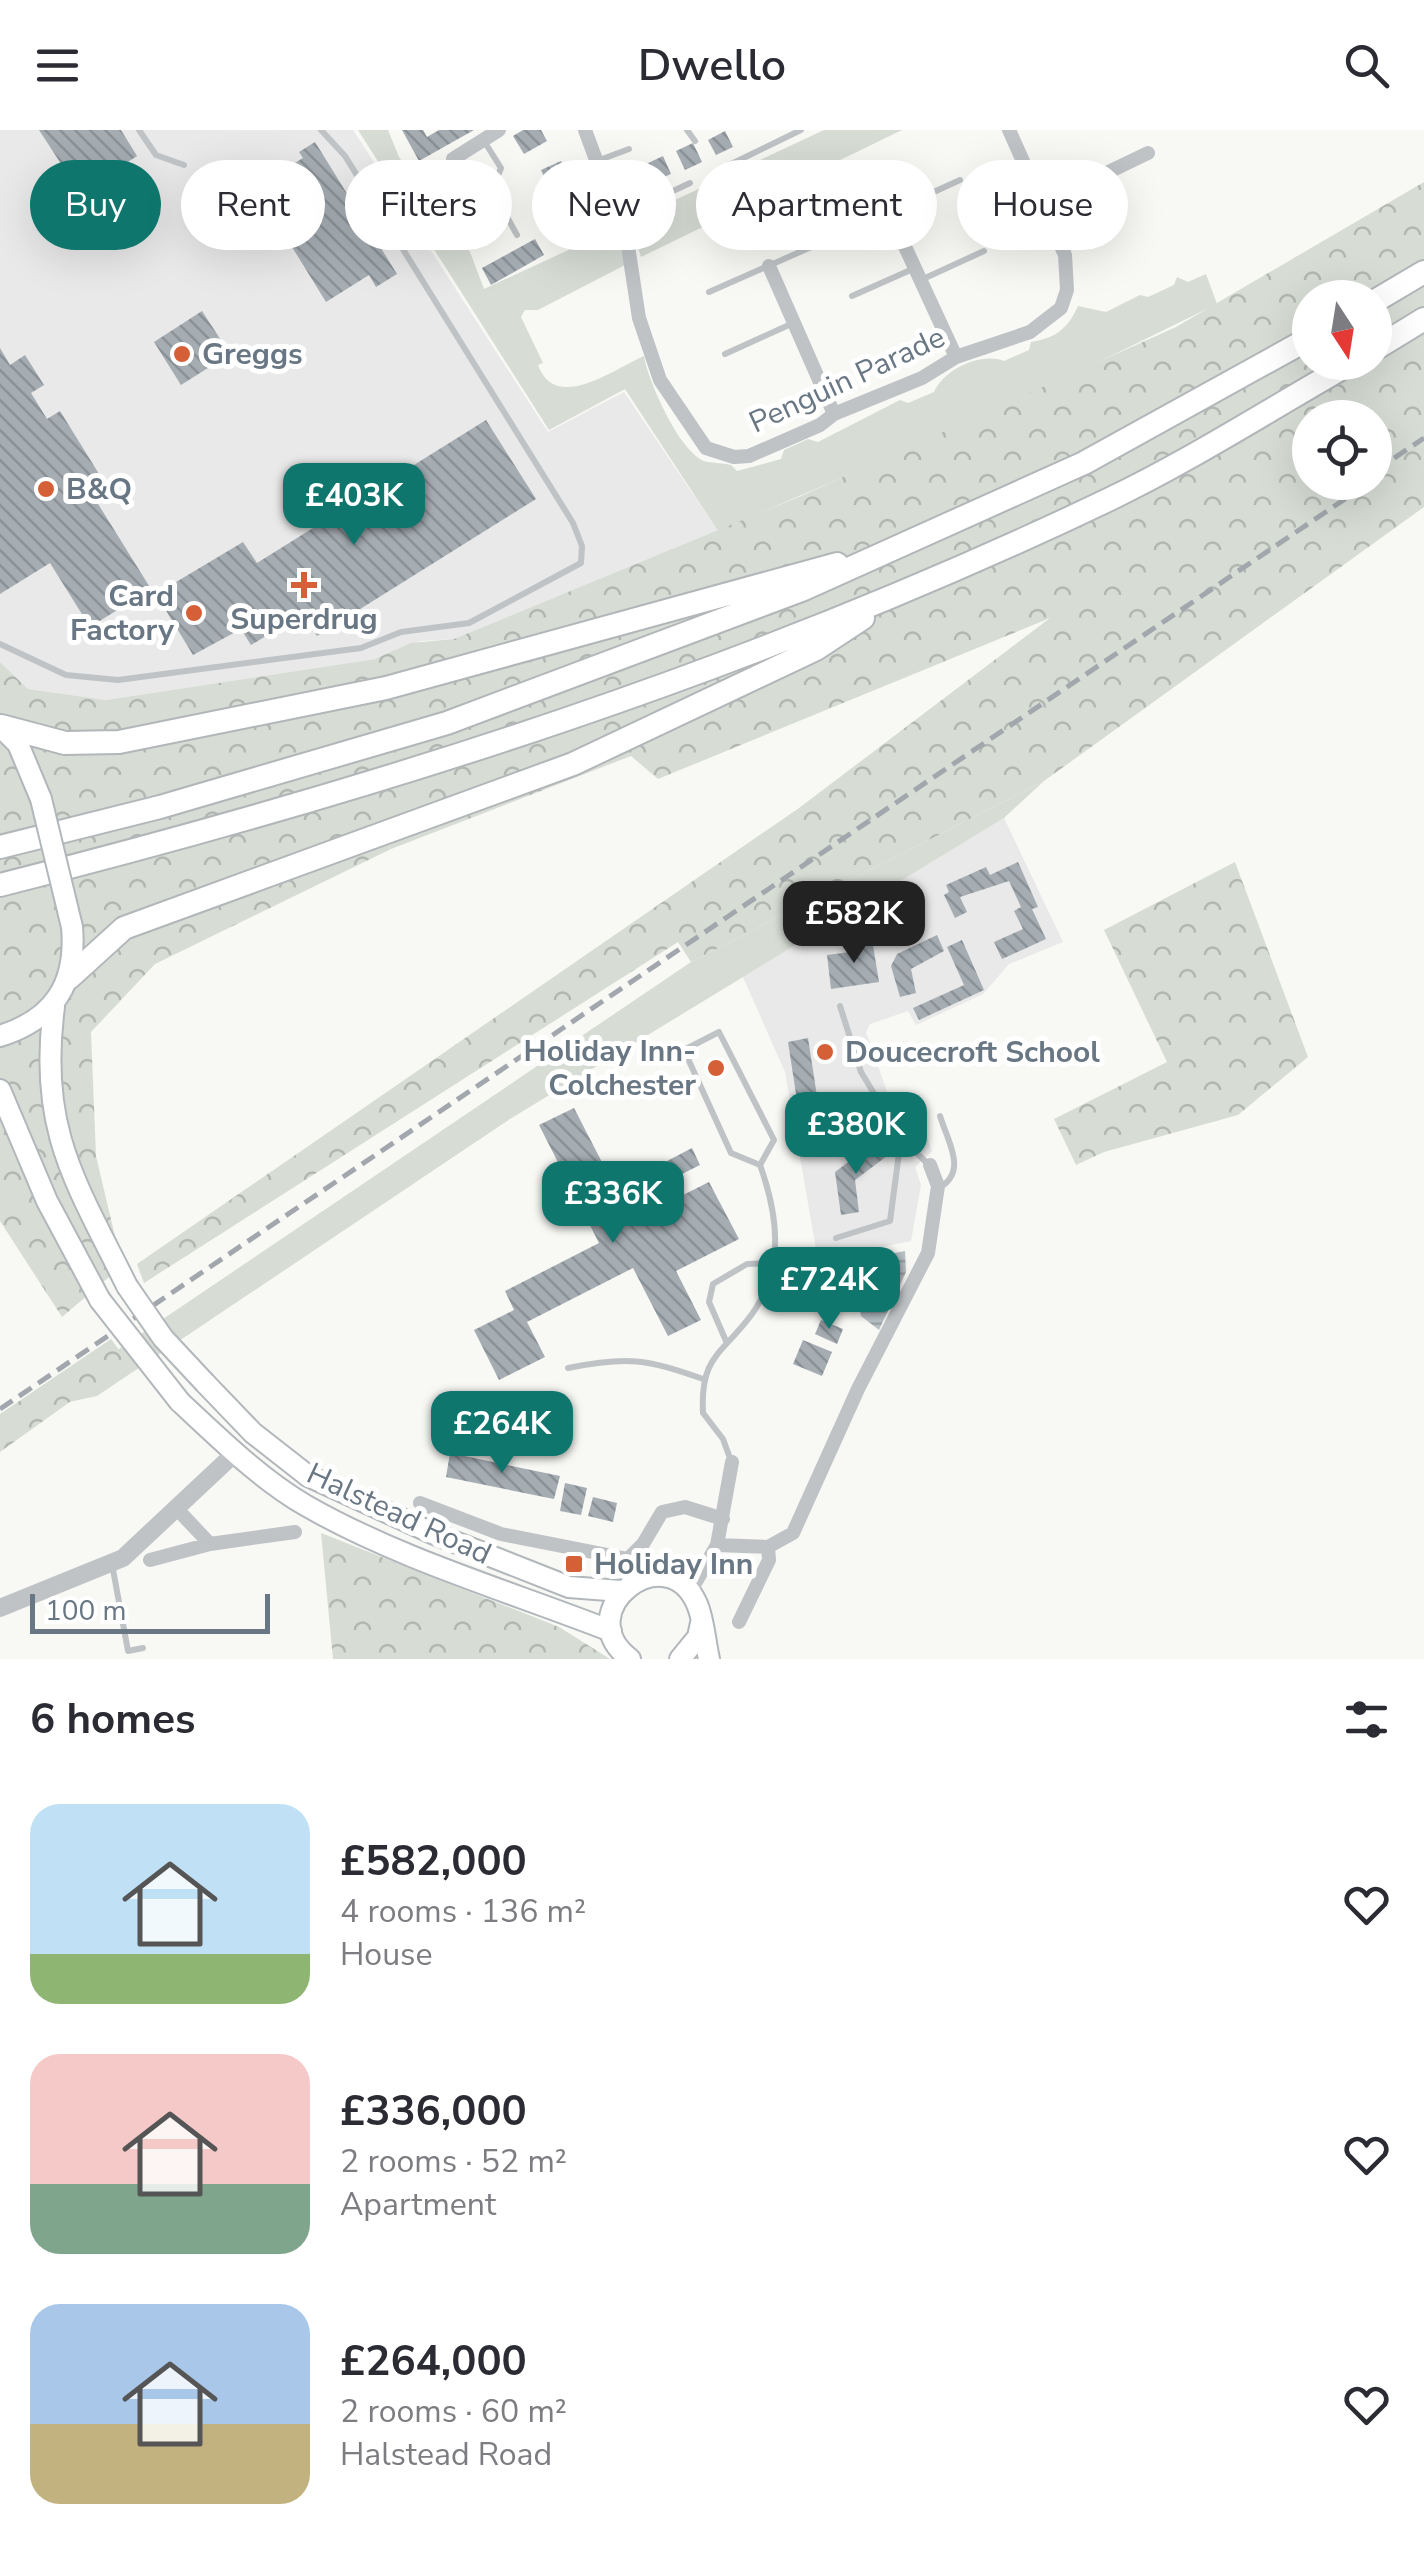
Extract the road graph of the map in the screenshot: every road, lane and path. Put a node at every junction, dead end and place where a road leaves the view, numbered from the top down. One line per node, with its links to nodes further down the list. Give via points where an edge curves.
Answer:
1 (140, 130): 17 (lane, via 156,155)
2 (322, 130): 42 (lane, via 573,523 581,564 470,623 401,632 361,648 118,680 66,675)
3 (585, 130): 12 (street, Penguin Parade)
4 (687, 130): 8 (lane)
5 (801, 130): 14 (lane)
6 (1008, 130): 15 (street, Penguin Parade)
7 (493, 133): 11 (street); 20 (lane, via 501,168 492,190)
8 (694, 141)
9 (629, 148): 13 (lane)
10 (1148, 153): 16 (street)
11 (453, 159)
12 (595, 160)
13 (601, 160)
14 (739, 160)
15 (1023, 160)
16 (1128, 163)
17 (181, 164)
18 (690, 183): 19 (lane)
19 (676, 190)
20 (517, 234)
21 (629, 250): 39 (street, Penguin Parade, via 639,318 660,380 706,448 748,456)
22 (805, 250): 26 (lane)
23 (907, 250): 28 (street)
24 (1060, 250): 37 (street, Penguin Parade, via 1068,272 1061,308 1030,332)
25 (984, 251): 28 (lane)
26 (769, 266): 30 (lane); 33 (street)
27 (1424, 272): 29 (highway)
28 (919, 274): 31 (lane); 37 (street)
29 (1392, 291)
30 (710, 292)
31 (852, 296)
32 (1424, 319): 34 (highway)
33 (792, 323): 36 (lane); 39 (street)
34 (1392, 339)
35 (1292, 348): 40 (highway, via 1084,463)
36 (725, 354)
37 (956, 358): 39 (street, Penguin Parade)
38 (1321, 380): 41 (highway, via 1112,498)
39 (834, 414)
40 (868, 558): 43 (highway, via 796,572 604,632 386,688 119,742 65,743); 44 (highway, via 787,596 448,722 160,807)
41 (899, 593): 45 (highway, via 444,763); 46 (highway, via 816,649 573,764 124,928)
42 (0, 644)
43 (0, 726): 46 (main road, bridge, via 18,744 41,799 72,927)
44 (0, 846)
45 (0, 885)
46 (69, 978): 48 (main road)
47 (840, 1006): 52 (lane, via 862,1072)
48 (54, 1007): 49 (main road); 72 (main road, Halstead Road, bridge, via 50,1110 78,1189 127,1286 205,1383 308,1476 569,1587)
49 (0, 1036)
50 (0, 1090): 61 (main road, Halstead Road, bridge, via 46,1201 100,1300 180,1402)
51 (940, 1116): 55 (lane, via 956,1168 951,1182)
52 (901, 1138): 54 (lane); 56 (lane, via 890,1221)
53 (760, 1165): 53 (lane, via 774,1140 719,1032 684,1050 731,1153); 57 (lane, via 773,1200)
54 (930, 1165): 55 (street)
55 (938, 1189): 69 (street, via 928,1253 793,1532)
56 (836, 1238)
57 (774, 1263): 58 (lane, via 765,1292); 58 (lane, via 746,1264 713,1284 709,1302)
58 (726, 1341): 60 (lane)
59 (568, 1368): 60 (lane, via 648,1360)
60 (703, 1379): 62 (lane, via 703,1413)
61 (235, 1453): 64 (street); 77 (main road, Halstead Road, via 304,1504 417,1559)
62 (732, 1462): 65 (street)
63 (420, 1503): 65 (street, via 501,1534 628,1560 662,1512 685,1506)
64 (178, 1510): 67 (street); 71 (street)
65 (723, 1519): 68 (street)
66 (294, 1532): 67 (street)
67 (210, 1544): 70 (street)
68 (716, 1545): 69 (street); 73 (street)
69 (768, 1547): 76 (street, via 769,1560)
70 (150, 1560)
71 (112, 1563): 74 (street); 78 (lane, via 128,1652)
72 (621, 1592): 73 (main road, via 649,1576); 77 (main road, via 612,1606)
73 (690, 1592): 75 (main road)
74 (0, 1608)
75 (701, 1621): 80 (main road, via 698,1637); 81 (main road)
76 (740, 1622)
77 (611, 1631): 79 (main road)
78 (143, 1648)
79 (630, 1659)
80 (680, 1659)
81 (708, 1659)

